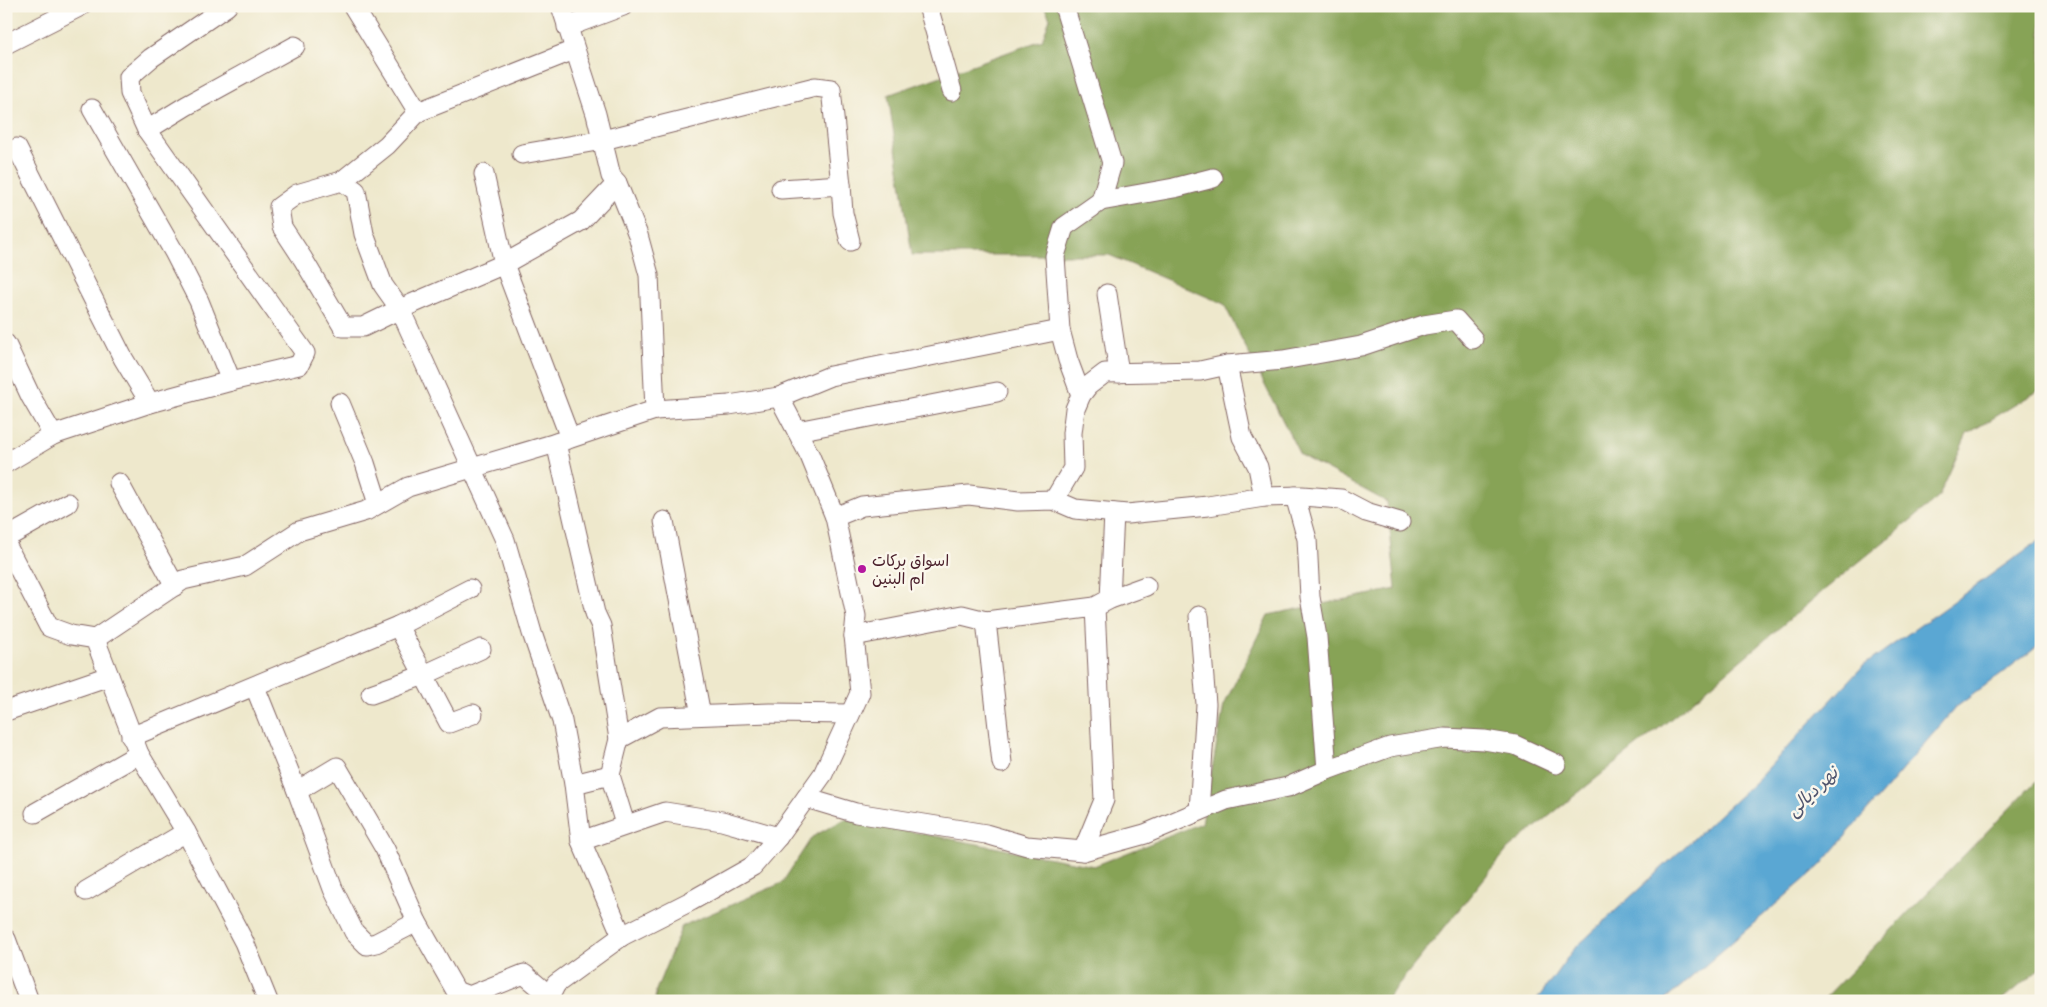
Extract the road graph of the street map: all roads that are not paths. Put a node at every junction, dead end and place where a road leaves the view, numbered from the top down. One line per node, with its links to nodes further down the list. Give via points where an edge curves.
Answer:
1 (80, 6): 9 (street)
2 (227, 6): 15 (street, via 150,58 129,77 130,93)
3 (353, 6): 14 (street)
4 (561, 6): 8 (street)
5 (623, 6): 8 (street)
6 (928, 6): 12 (street)
7 (1064, 6): 25 (street, via 1112,163)
8 (567, 27): 11 (street)
9 (6, 44)
10 (295, 46): 15 (street)
11 (574, 50): 14 (street); 16 (street)
12 (952, 92)
13 (92, 109): 35 (street, via 174,252 199,301)
14 (418, 112): 21 (street, via 387,144)
15 (147, 130): 35 (street, via 305,353 299,365)
16 (603, 140): 18 (street); 22 (street, via 611,176); 23 (street, via 815,86 831,89)
17 (17, 148): 39 (street, via 123,358)
18 (522, 154)
19 (484, 174): 27 (street)
20 (1213, 178): 25 (street)
21 (342, 181): 29 (street, via 356,191 364,234 383,285); 29 (street, via 296,194 278,207 282,227 343,327 362,327)
22 (617, 183): 27 (street, via 581,221); 41 (street, via 638,235 649,275)
23 (841, 185): 24 (street); 26 (street)
24 (781, 189)
25 (1101, 201): 30 (street, via 1064,227 1055,256)
26 (850, 241)
27 (504, 264): 29 (street); 44 (street)
28 (1107, 294): 34 (street)
29 (400, 309): 46 (street)
30 (1060, 330): 37 (street); 38 (street, via 830,376)
31 (1473, 339): 33 (street, via 1456,320 1424,325 1360,346 1283,360)
32 (6, 344): 43 (street)
33 (1226, 365): 34 (street, via 1200,371); 49 (street, via 1242,437 1258,467)
34 (1119, 373): 37 (street, via 1105,373)
35 (231, 380): 39 (street)
36 (997, 392): 42 (street)
37 (1081, 395): 50 (street, via 1075,409 1072,433 1073,468)
38 (779, 397): 41 (street, via 728,405); 42 (street)
39 (150, 403): 43 (street)
40 (340, 403): 52 (street)
41 (655, 410): 44 (street)
42 (797, 430): 54 (street)
43 (53, 436): 45 (street)
44 (563, 441): 46 (street); 78 (street, via 595,613 601,626)
45 (6, 463)
46 (472, 469): 52 (street, via 408,487); 84 (street, via 505,540 562,721)
47 (119, 483): 59 (street)
48 (1295, 496): 49 (street); 56 (street, via 1341,499 1366,512); 82 (street, via 1307,539)
49 (1264, 497): 53 (street, via 1208,506)
50 (1054, 500): 53 (street, via 1075,509); 54 (street, via 1018,502 969,495 862,506)
51 (68, 503): 57 (street)
52 (378, 504): 59 (street, via 366,511 299,531 245,566 183,580)
53 (1114, 513): 62 (street)
54 (835, 518): 66 (street, via 856,616)
55 (664, 521): 76 (street)
56 (1400, 522)
57 (6, 538)
58 (6, 544): 67 (street, via 49,627)
59 (175, 586): 67 (street)
60 (1146, 586): 62 (street)
61 (470, 589): 65 (street)
62 (1103, 603): 64 (street); 93 (street, via 1104,800)
63 (1199, 616): 87 (street, via 1206,704)
64 (986, 621): 66 (street, via 962,616); 80 (street)
65 (398, 626): 69 (street); 71 (street)
66 (854, 636): 75 (street, via 860,693)
67 (95, 639): 70 (street)
68 (481, 649): 69 (street)
69 (424, 675): 72 (street); 74 (street, via 449,723)
70 (109, 676): 73 (street); 77 (street)
71 (255, 687): 77 (street); 85 (street)
72 (371, 694)
73 (6, 711)
74 (474, 714)
75 (850, 714): 76 (street); 86 (street, via 823,774)
76 (701, 715): 78 (street, via 660,717)
77 (131, 737): 79 (street)
78 (619, 739): 83 (street)
79 (140, 754): 88 (street); 90 (street)
80 (1002, 763)
81 (1556, 764): 82 (street, via 1515,745 1445,738 1390,747)
82 (1327, 770): 87 (street, via 1288,787 1226,800)
83 (610, 775): 84 (street); 89 (street)
84 (574, 784): 92 (street)
85 (297, 791): 95 (street, via 337,767 385,849); 95 (street, via 354,932 367,945)
86 (806, 798): 91 (street); 93 (street, via 856,813 986,834 1027,846)
87 (1199, 811): 93 (street, via 1145,834)
88 (35, 813)
89 (625, 824): 91 (street, via 665,812 722,821); 92 (street)
90 (186, 832): 94 (street); 100 (street, via 244,942)
91 (778, 837): 96 (street, via 753,866)
92 (581, 841): 96 (street)
93 (1083, 851)
94 (86, 891)
95 (417, 922): 98 (street, via 456,992 469,996 524,974)
96 (622, 936): 98 (street, via 556,984)
97 (6, 939): 99 (street)
98 (551, 998)
99 (28, 1001)
100 (268, 1001)

